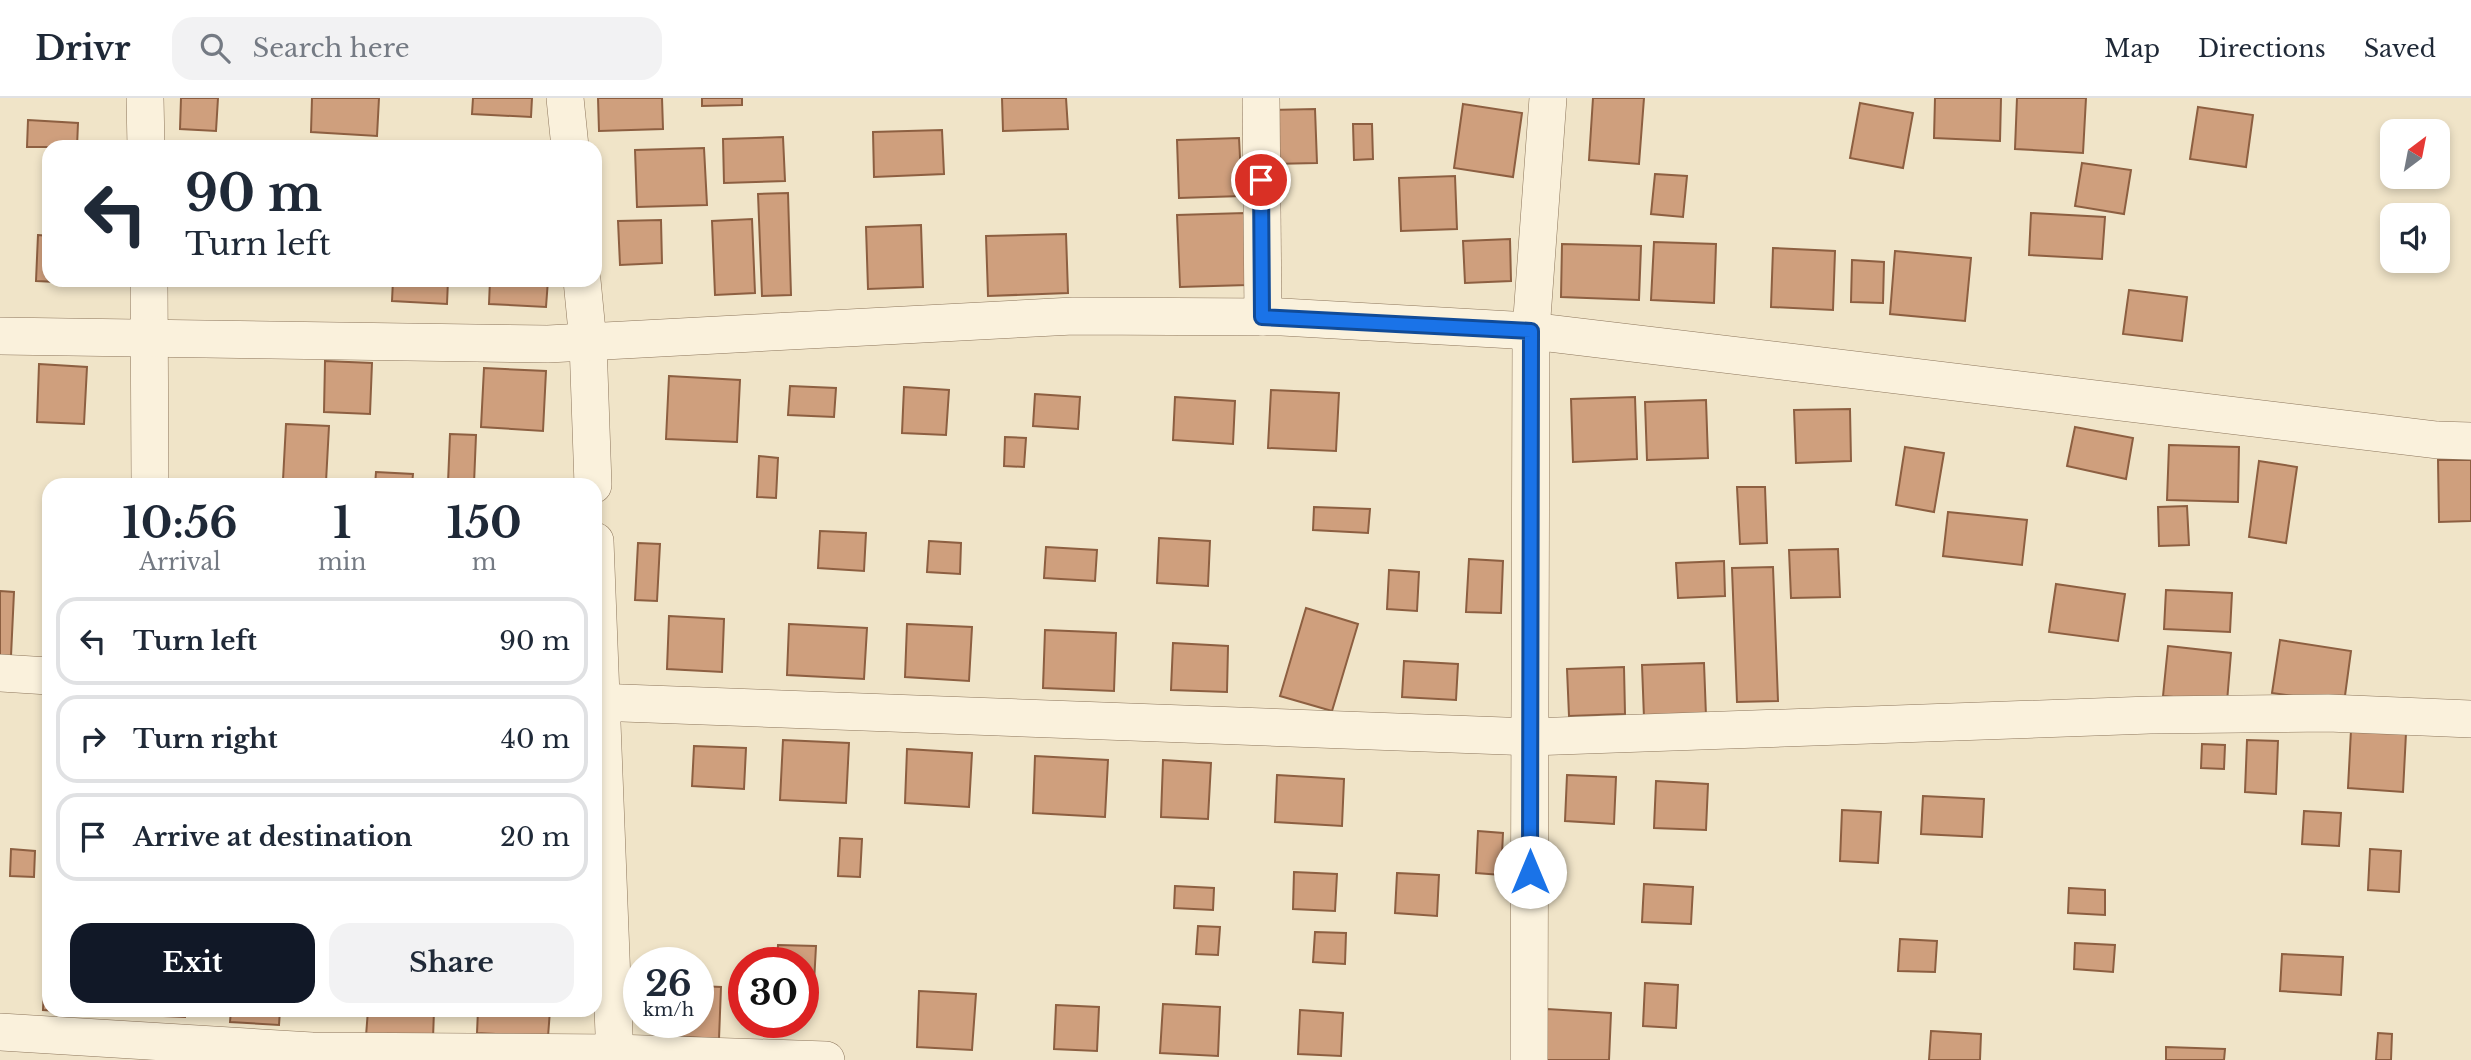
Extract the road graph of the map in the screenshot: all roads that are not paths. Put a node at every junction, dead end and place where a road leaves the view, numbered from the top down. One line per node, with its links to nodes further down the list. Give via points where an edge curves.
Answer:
1 (145, 98): 5 (street)
2 (565, 98): 6 (street)
3 (1261, 98): 9 (street)
4 (1548, 98): 10 (street)
5 (146, 140)
6 (569, 140)
7 (149, 287): 12 (street)
8 (583, 287): 13 (street)
9 (1262, 317): 10 (street); 13 (street, via 1073,316)
10 (1531, 331): 14 (street); 21 (street)
11 (0, 336): 12 (street)
12 (150, 340): 13 (street); 15 (street)
13 (588, 342): 16 (street)
14 (2471, 441)
15 (149, 478)
16 (593, 478)
17 (0, 673): 18 (street)
18 (42, 676)
19 (602, 703): 21 (street)
20 (2471, 719): 21 (street, via 2328,713 2150,715)
21 (1530, 737): 26 (street)
22 (602, 786): 24 (street)
23 (0, 1032): 24 (street, via 312,1051)
24 (615, 1056): 25 (street)
25 (826, 1060)
26 (1529, 1060)

